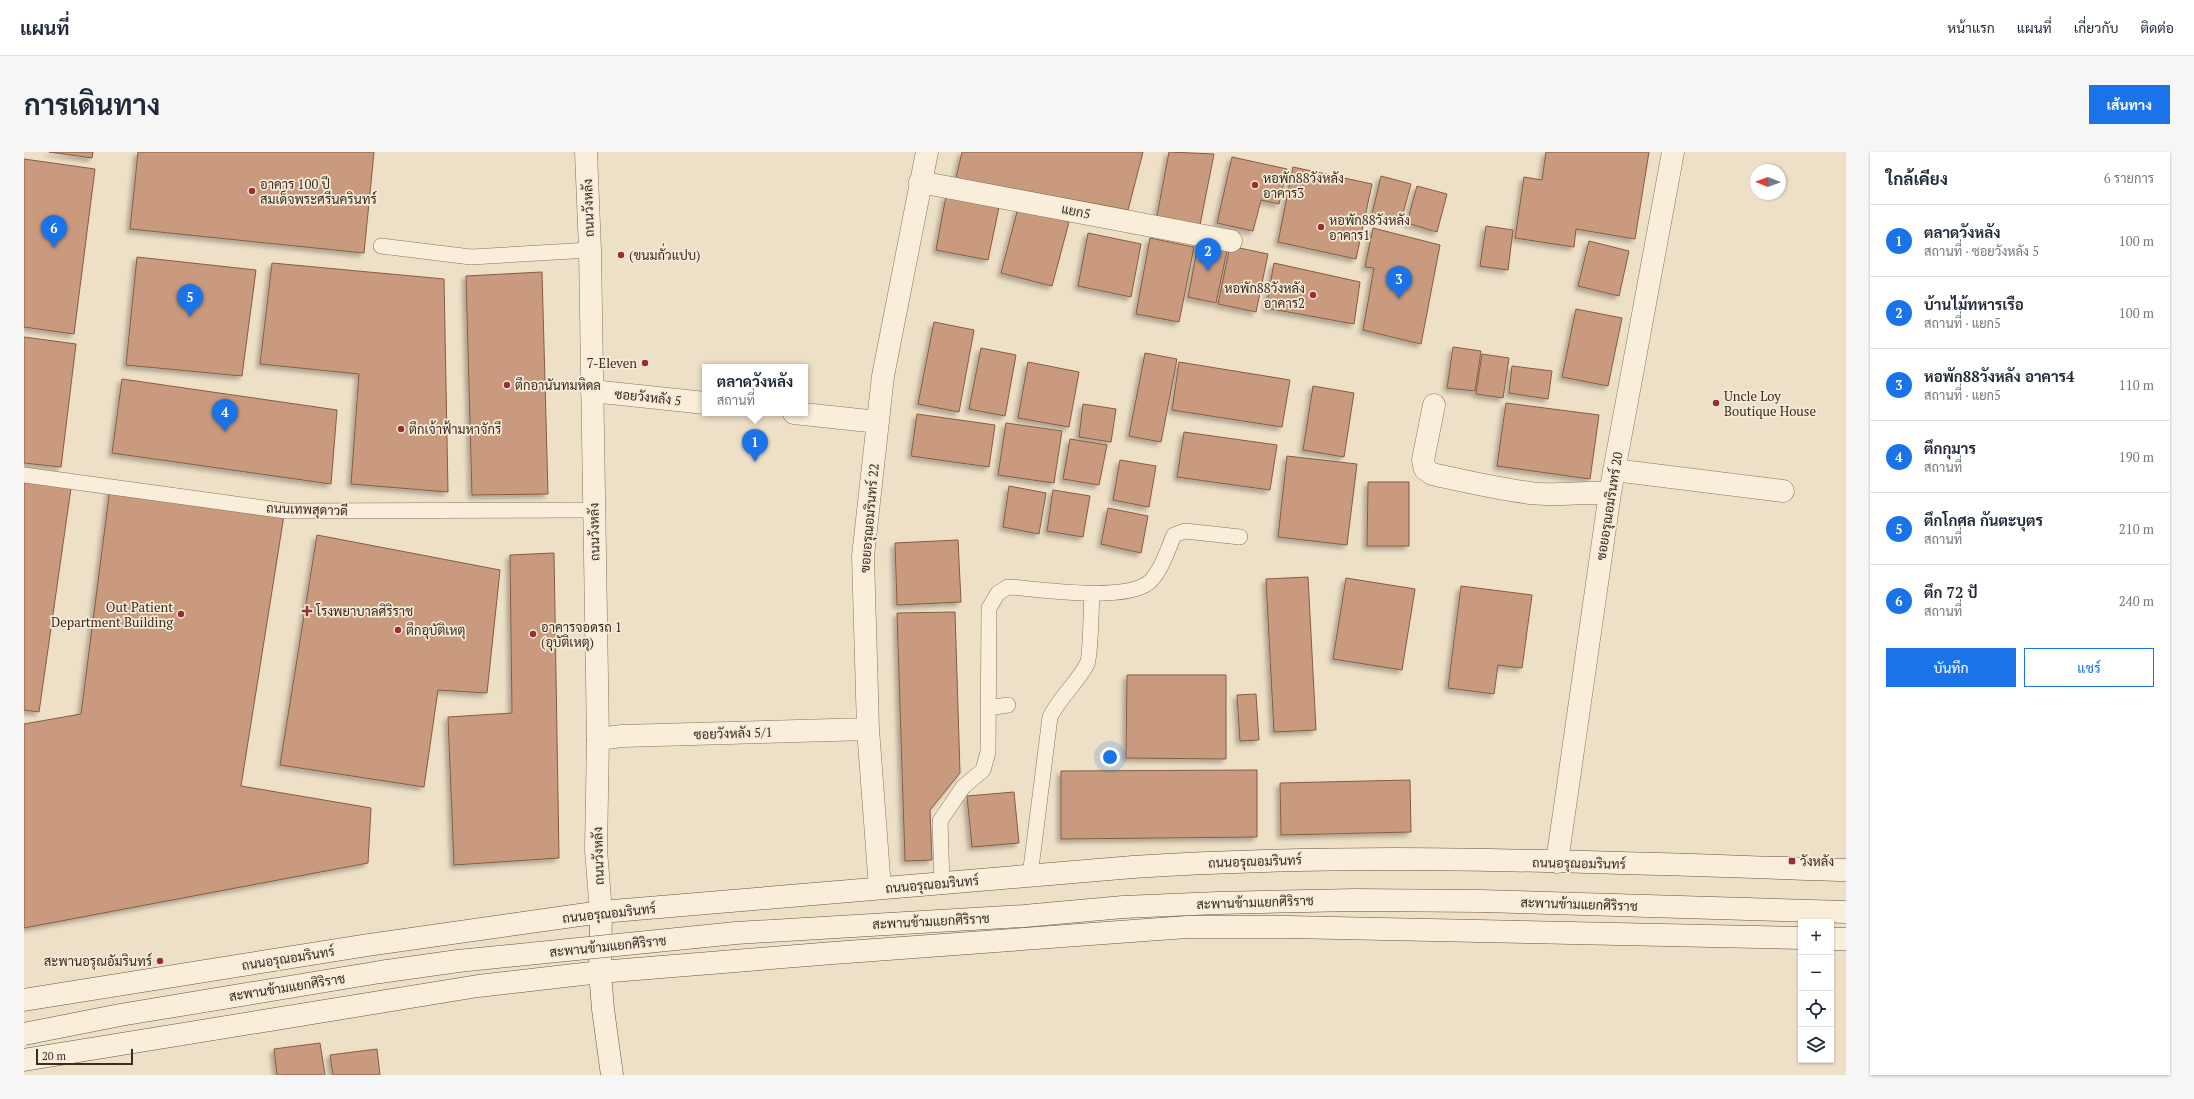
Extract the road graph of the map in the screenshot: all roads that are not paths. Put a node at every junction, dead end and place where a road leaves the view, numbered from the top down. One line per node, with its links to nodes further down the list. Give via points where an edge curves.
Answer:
1 (586, 152): 7 (main road, ถนนวังหลัง)
2 (927, 152): 4 (main road, ซอยอรุณอมรินทร์ 22)
3 (1673, 152): 13 (main road, ซอยอรุณอมรินทร์ 20)
4 (920, 182): 5 (main road, แยก5); 12 (main road, ซอยอรุณอมรินทร์ 22, via 883,376)
5 (1231, 241)
6 (381, 246): 7 (lane, via 472,257)
7 (590, 250): 8 (main road, ถนนวังหลัง)
8 (592, 390): 9 (main road, ซอยวังหลัง 5); 17 (main road, ถนนวังหลัง)
9 (702, 403)
10 (1434, 405): 16 (main road, via 1423,460 1425,468 1432,474 1532,493)
11 (808, 414): 12 (main road)
12 (878, 422): 22 (main road, ซอยอรุณอมรินทร์ 22, via 863,556)
13 (1614, 470): 15 (main road); 16 (main road, ซอยอรุณอมรินทร์ 20)
14 (24, 475): 17 (lane, ถนนเทพสุดาวดี, via 286,510)
15 (1783, 491)
16 (1610, 493): 24 (main road, ซอยอรุณอมรินทร์ 20)
17 (593, 510): 23 (main road, ถนนวังหลัง)
18 (1240, 537): 19 (lane, via 1185,531 1174,535 1160,569 1146,585 1109,594)
19 (1092, 593): 21 (lane, via 1008,587 998,593 990,608); 26 (lane, via 1088,662 1050,717)
20 (1008, 705): 21 (lane)
21 (988, 708): 27 (lane, via 988,752 983,770 963,787 940,821)
22 (868, 729): 23 (main road, ซอยวังหลัง 5/1, via 622,736); 28 (main road, ซอยอรุณอมรินทร์ 22)
23 (598, 739): 29 (main road, ถนนวังหลัง, via 596,850)
24 (1557, 862): 25 (main road, ถนนอรุณอมรินทร์); 26 (main road, ถนนอรุณอมรินทร์, via 1297,859 1220,861)
25 (1846, 870)
26 (1030, 876): 27 (main road, ถนนอรุณอมรินทร์)
27 (942, 883): 28 (main road, ถนนอรุณอมรินทร์)
28 (880, 888): 29 (main road, ถนนอรุณอมรินทร์)
29 (601, 912): 34 (main road, ถนนวังหลัง); 35 (main road, ถนนอรุณอมรินทร์, via 368,944)
30 (1846, 912): 36 (main road, สะพานข้ามแยกศิริราช, bridge, via 1481,901 1355,900 1123,907 1024,916 736,933 458,961 120,1015)
31 (1798, 938): 34 (main road, via 1288,926 1187,927)
32 (1834, 939): 33 (main road)
33 (1846, 939)
34 (600, 972): 37 (main road, via 478,986); 38 (main road)
35 (24, 1000)
36 (24, 1034)
37 (24, 1060)
38 (612, 1075)

